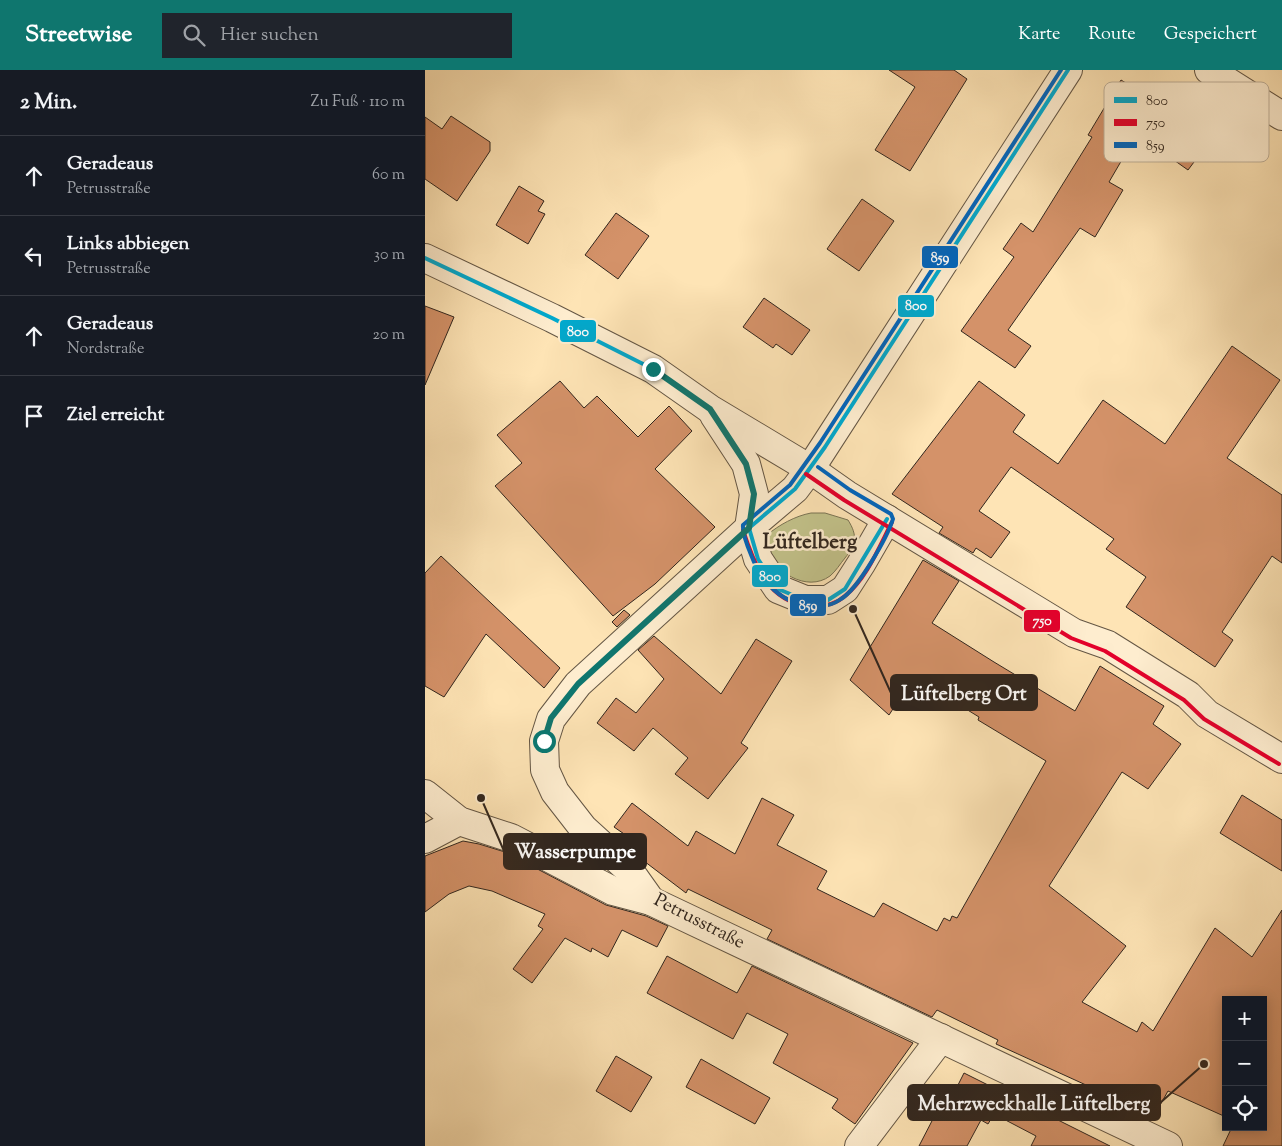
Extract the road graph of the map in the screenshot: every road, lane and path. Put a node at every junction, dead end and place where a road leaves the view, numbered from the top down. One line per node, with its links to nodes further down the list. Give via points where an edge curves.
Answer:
1 (1068, 70): 8 (street, Petrusstraße)
2 (1209, 70): 3 (street)
3 (1228, 82)
4 (1269, 108): 5 (street)
5 (1282, 116)
6 (425, 258): 7 (street, via 653,369)
7 (710, 409): 8 (street); 10 (street, via 746,464 754,494)
8 (810, 469): 9 (street); 10 (street, Petrusstraße, via 795,488)
9 (887, 519): 10 (street, via 845,589 828,600 805,600 778,589 758,559); 11 (street, via 1074,633 1107,645 1188,695 1207,714)
10 (749, 528): 15 (street, Petrusstraße, via 578,684 551,718 544,741 545,770 555,792 583,828 629,870)
11 (1282, 759)
12 (425, 794): 13 (street)
13 (459, 821): 14 (street); 15 (street, via 511,838 613,891)
14 (425, 839)
15 (651, 901): 16 (street, Petrusstraße)
16 (941, 1038): 17 (street); 18 (street, Petrusstraße)
17 (859, 1146)
18 (1168, 1146)

